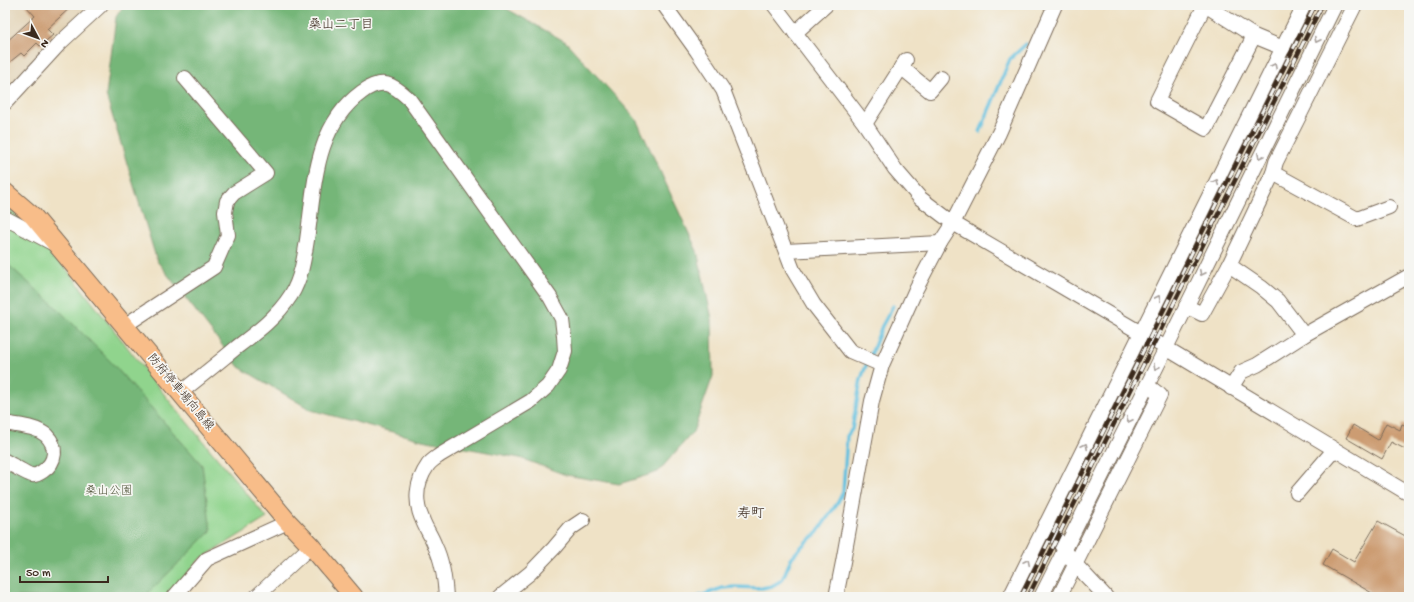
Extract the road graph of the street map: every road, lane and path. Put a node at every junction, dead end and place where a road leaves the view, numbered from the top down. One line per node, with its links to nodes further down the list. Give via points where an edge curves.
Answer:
1 (101, 5): 15 (street, via 60,43)
2 (664, 5): 24 (street, via 723,90)
3 (774, 5): 10 (street)
4 (826, 5): 10 (street)
5 (1055, 5): 21 (street, via 999,133)
6 (1205, 5): 11 (street); 11 (street, via 1157,101 1206,129)
7 (1304, 5): 12 (street)
8 (1335, 5): 27 (street, one-way to 27)
9 (1355, 5): 17 (street, via 1279,155)
10 (795, 33): 16 (street)
11 (1254, 36): 12 (street)
12 (1283, 48): 29 (street, one-way to 12)
13 (185, 78): 28 (street, via 266,173 234,193 227,201 225,212 228,235 214,267)
14 (941, 78): 16 (street, via 930,91 904,63)
15 (5, 103)
16 (865, 124): 21 (street, via 895,169 920,198)
17 (1273, 173): 19 (street, via 1357,219); 25 (street)
18 (5, 192): 23 (main road, 防府停車場向島線, via 33,216)
19 (1389, 207)
20 (5, 218): 23 (street)
21 (953, 223): 22 (street); 29 (street)
22 (940, 243): 24 (street); 32 (street)
23 (58, 246): 28 (main road, 防府停車場向島線)
24 (786, 251): 32 (street, via 793,270 814,305 850,351)
25 (1229, 265): 27 (street, via 1202,314); 30 (street, via 1278,301)
26 (1409, 276): 30 (street)
27 (1186, 306): 31 (street)
28 (124, 326): 35 (main road, 防府停車場向島線)
29 (1141, 333): 31 (street); 43 (street, one-way to 29)
30 (1304, 335): 34 (street, via 1257,365 1241,372)
31 (1166, 348): 33 (street, one-way to 33); 34 (street)
32 (882, 365): 52 (street, via 872,401)
33 (1147, 385): 45 (street, one-way to 45); 46 (street, via 1160,395)
34 (1231, 388): 37 (street)
35 (180, 393): 42 (main road, 防府停車場向島線); 50 (street, via 278,313 292,294 300,277 318,163 325,138 343,109 369,86 384,83 397,88 409,99 550,296 562,319 564,336 565,351 559,370 548,386 530,401 440,455 429,464 422,476 417,489 417,505 436,547 444,574)
36 (5, 423): 38 (street, via 39,431 50,440 54,448 54,458 50,466 34,476)
37 (1334, 450): 39 (street); 40 (street)
38 (5, 461)
39 (1297, 493)
40 (1409, 494)
41 (583, 520): 51 (street, via 570,528 530,573)
42 (288, 522): 44 (main road, 防府停車場向島線); 47 (street, via 207,559)
43 (1046, 524): 45 (street); 53 (street, one-way to 43)
44 (311, 546): 48 (street); 49 (main road, 防府停車場向島線)
45 (1064, 549): 46 (street); 54 (street)
46 (1075, 564): 55 (street); 56 (street)
47 (174, 597)
48 (256, 597)
49 (354, 597)
50 (446, 597)
51 (500, 597)
52 (836, 597)
53 (1010, 597)
54 (1041, 597)
55 (1059, 597)
56 (1106, 597)

